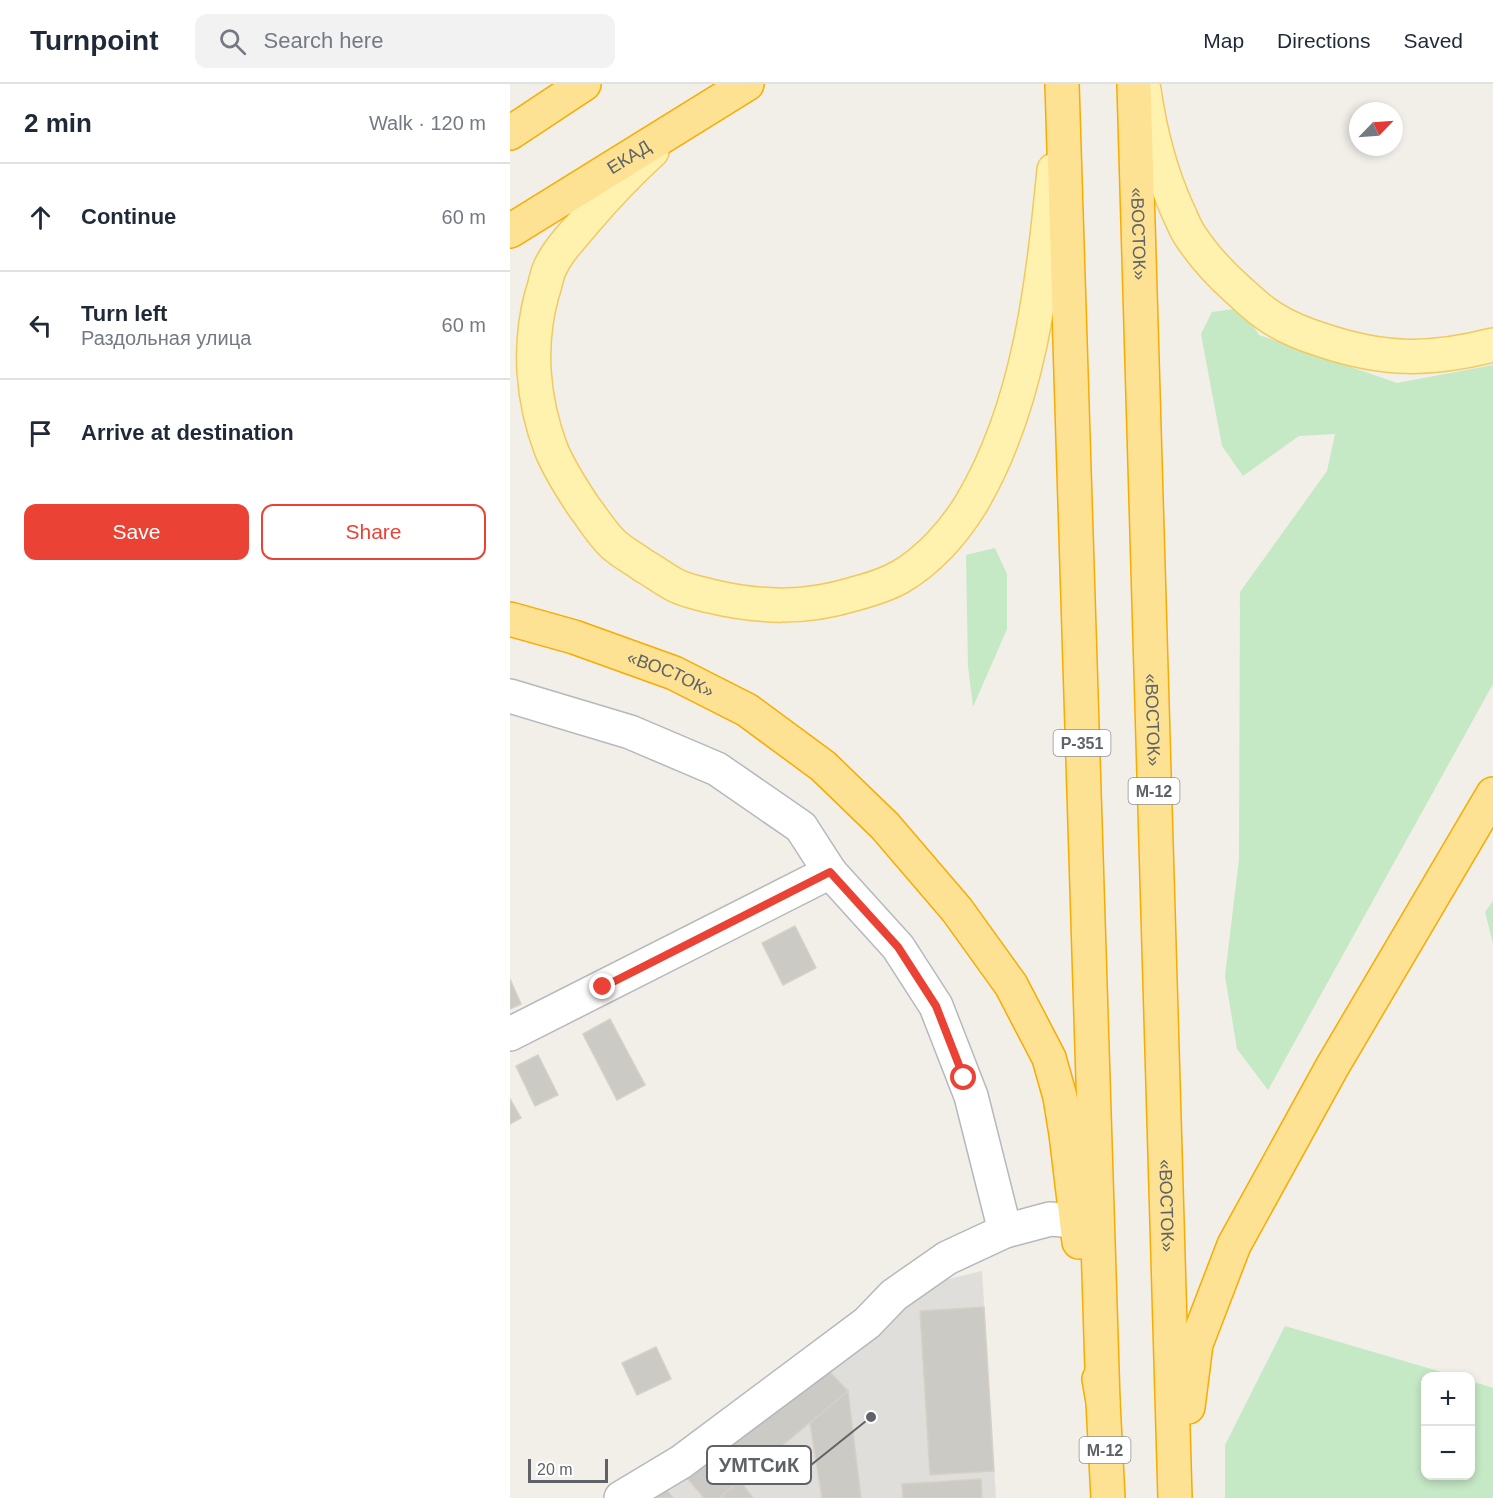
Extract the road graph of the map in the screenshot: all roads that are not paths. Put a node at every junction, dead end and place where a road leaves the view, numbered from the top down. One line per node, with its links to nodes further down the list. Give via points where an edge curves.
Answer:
1 (585, 84): 7 (highway)
2 (747, 84): 6 (highway, ЕКАД)
3 (1060, 84): 6 (main road, via 1042,274 1024,369 1008,426 989,469 970,505 923,561 897,579 868,590 804,605 737,602 678,587 615,546 574,492 544,425 532,355 535,324 549,271 562,248 605,197); 17 (highway, Р-351)
4 (1134, 84): 20 (highway, «ВОСТОК» / М-12)
5 (1144, 84): 9 (main road, via 1157,156 1188,233 1207,259 1266,314 1303,334 1377,355 1441,356)
6 (683, 123): 8 (highway, ЕКАД)
7 (510, 133)
8 (510, 231)
9 (1493, 345)
10 (510, 619): 15 (highway, «ВОСТОК», via 674,673 747,710 823,766 885,826 957,910 1011,985 1049,1058 1060,1097)
11 (510, 696): 13 (street, via 630,732 717,769 801,826)
12 (1493, 794): 20 (highway, via 1332,1067 1234,1245 1196,1344)
13 (830, 872): 14 (street); 16 (street, via 898,947 936,1006 971,1096)
14 (510, 1034)
15 (1076, 1221): 16 (street, via 1050,1219); 17 (highway, «ВОСТОК»)
16 (1005, 1231): 18 (street, via 947,1258 690,1455)
17 (1103, 1402): 19 (highway, «ВОСТОК» / М-12)
18 (621, 1498)
19 (1108, 1498)
20 (1175, 1498)

